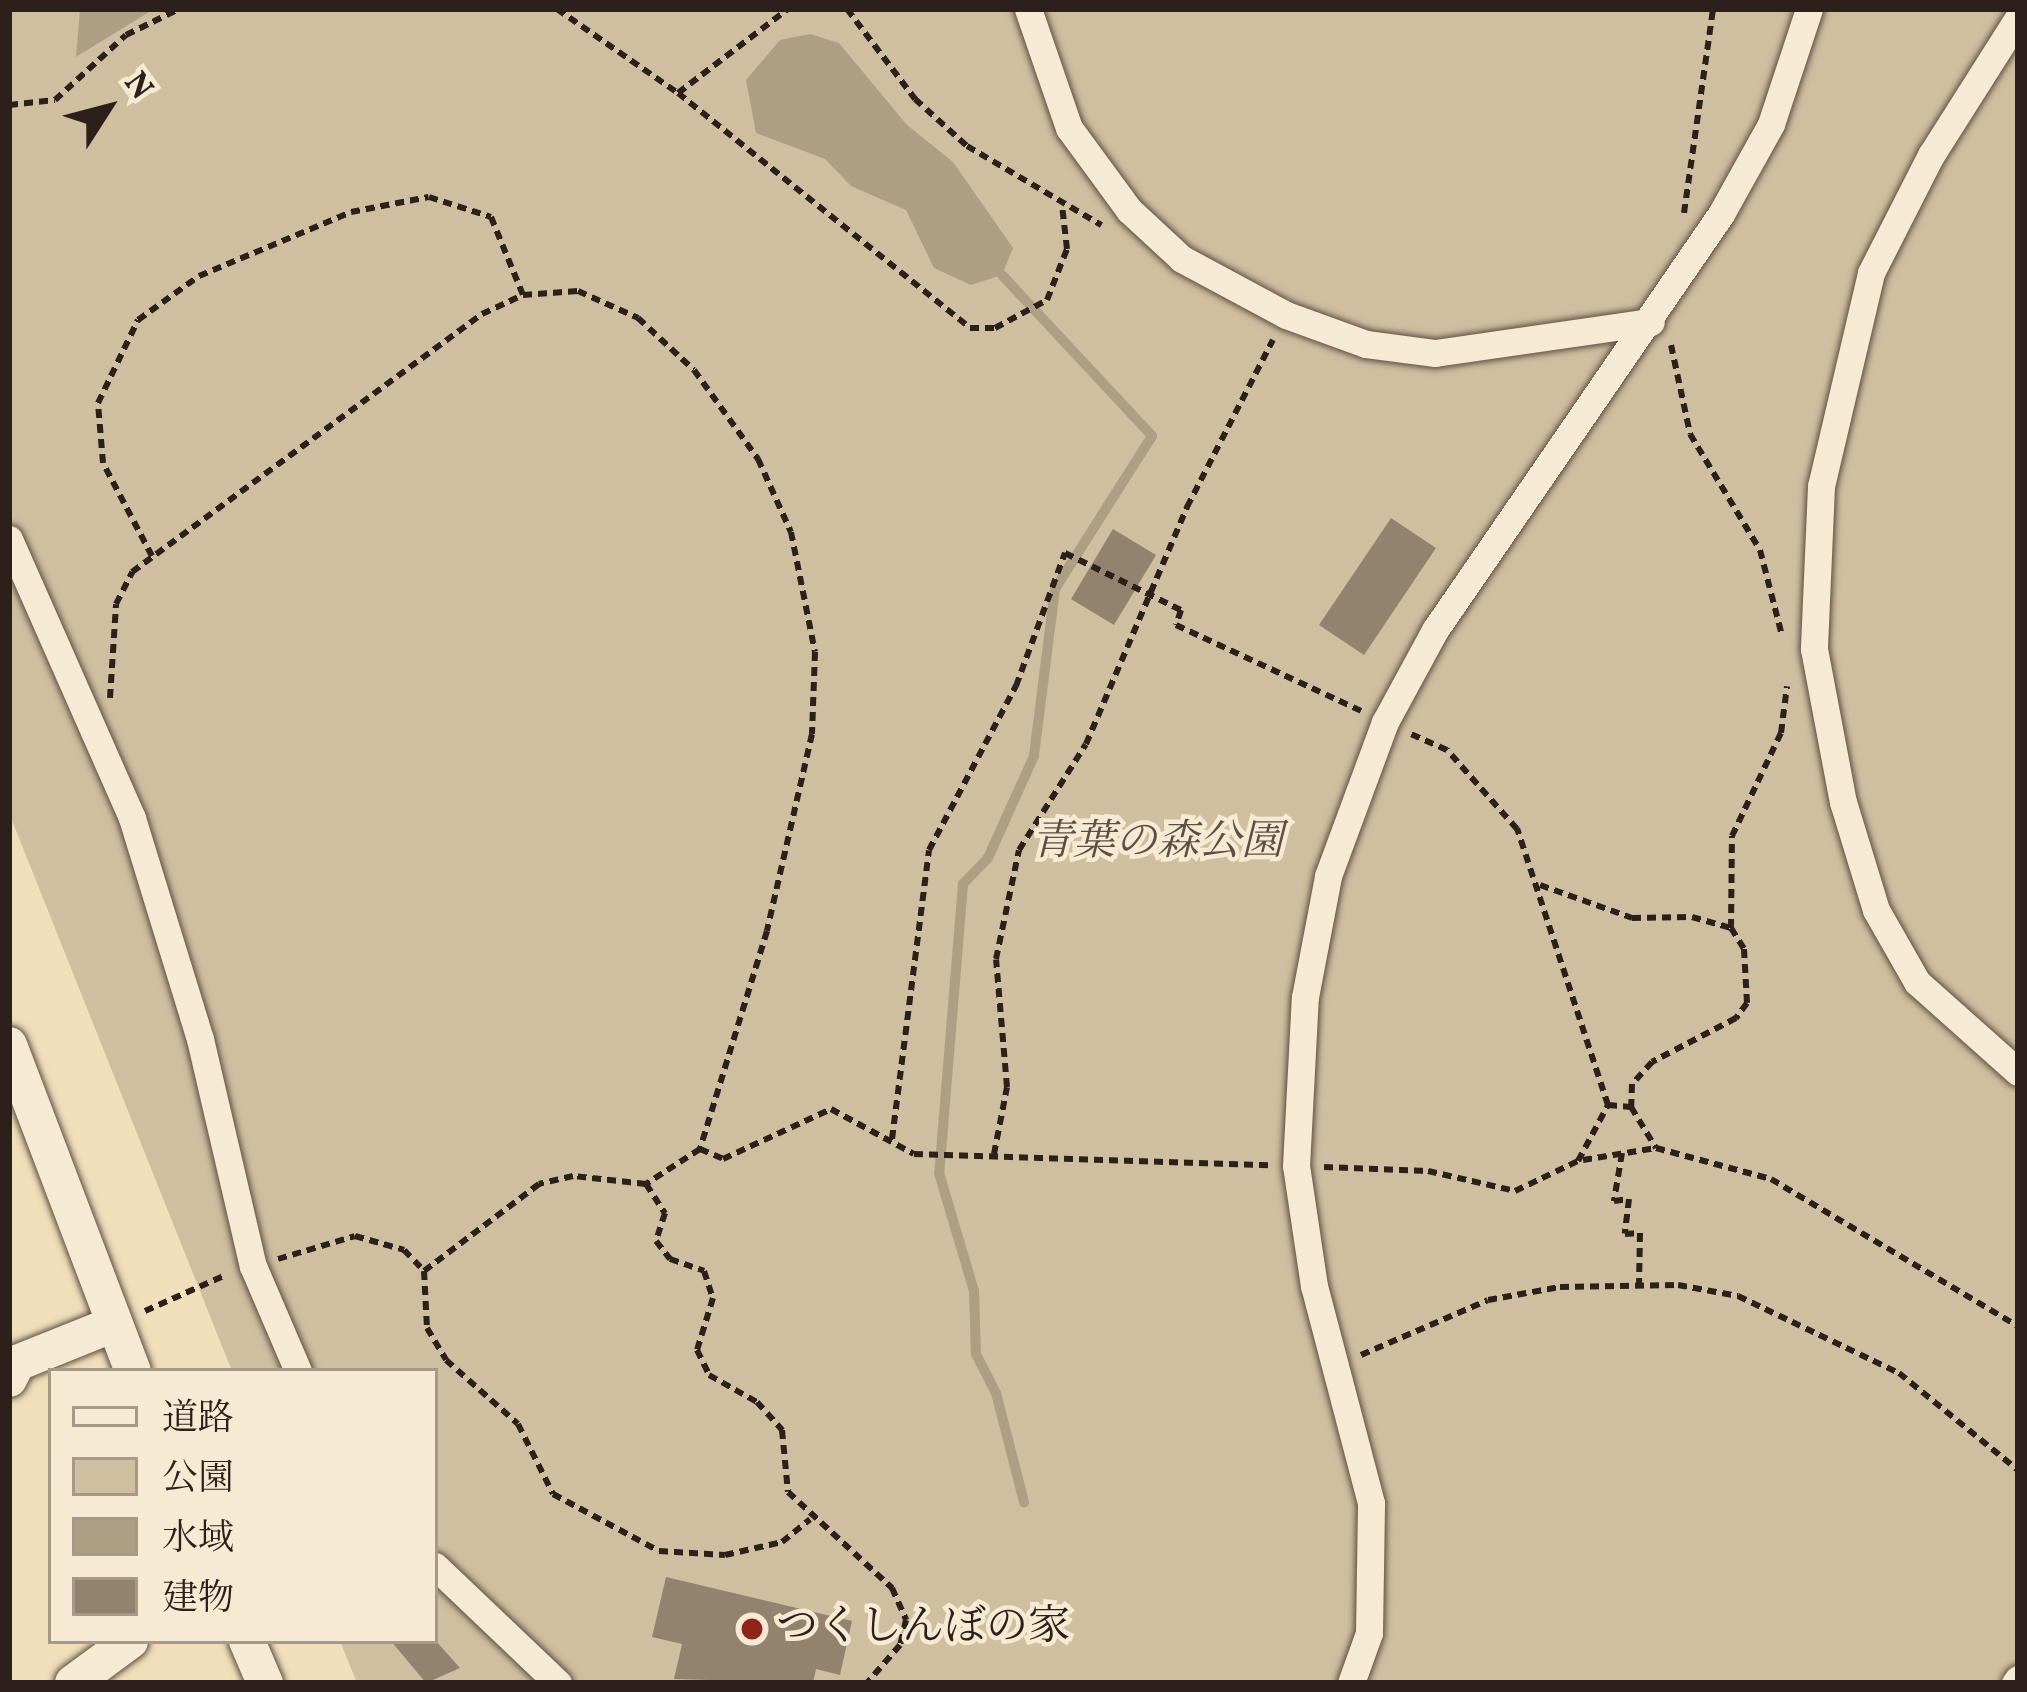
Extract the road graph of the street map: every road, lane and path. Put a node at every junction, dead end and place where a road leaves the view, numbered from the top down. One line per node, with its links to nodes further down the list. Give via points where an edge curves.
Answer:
1 (179, 9): 10 (path, via 126,35 55,100)
2 (557, 9): 9 (path)
3 (788, 9): 9 (path)
4 (847, 9): 11 (path, via 915,99)
5 (1028, 9): 15 (street, via 1069,128 1129,211 1182,259)
6 (1713, 9): 13 (path)
7 (1809, 9): 13 (street, via 1771,124)
8 (2018, 18): 27 (street, via 1930,155 1871,273 1821,486 1814,649 1843,802 1876,910 1917,982)
9 (678, 93): 11 (path, via 970,328 995,328 1047,300 1067,249)
10 (9, 105)
11 (1062, 205): 12 (path)
12 (1121, 235)
13 (1672, 288): 16 (street); 20 (path, via 1670,335 1690,434 1760,550)
14 (523, 295): 18 (path, via 482,314); 18 (path, via 490,217 429,197 351,212 199,276 138,320 98,403 104,463); 33 (path, via 578,291 638,318 694,370 745,441 791,532 815,652 812,734 767,931)
15 (1286, 315): 16 (street, via 1366,344 1435,353); 19 (path)
16 (1651, 322): 23 (street, via 1435,630)
17 (9, 539): 22 (street)
18 (152, 557): 22 (path, via 116,604 115,693)
19 (1149, 598): 23 (path, via 1180,610 1176,625); 31 (path, via 1066,553 1016,686 929,850); 35 (path, via 1086,744 1019,850 1005,896 995,1010 1007,1087)
20 (1783, 646)
21 (1785, 668): 25 (path, via 1780,733 1732,836)
22 (92, 718): 39 (street, via 200,1039)
23 (1385, 722): 24 (path, via 1447,750 1490,789); 37 (street, via 1328,876 1305,997)
24 (1540, 885): 25 (path, via 1632,918 1692,916); 29 (path)
25 (1731, 928): 30 (path, via 1744,949 1747,1003 1708,1038 1652,1062 1632,1084)
26 (9, 1045): 28 (street)
27 (2018, 1072)
28 (20, 1097): 42 (street)
29 (1608, 1105): 30 (path); 36 (path)
30 (1631, 1107): 32 (path)
31 (892, 1139): 33 (path, via 831,1109 723,1159); 35 (path, via 914,1154)
32 (1656, 1148): 34 (path); 43 (path, via 1771,1179)
33 (700, 1149): 38 (path)
34 (1622, 1153): 36 (path); 41 (path, via 1614,1201 1629,1199 1625,1234 1640,1233)
35 (994, 1155): 37 (path)
36 (1578, 1161): 37 (path, via 1515,1191 1428,1172)
37 (1296, 1166): 46 (street)
38 (646, 1184): 40 (path, via 573,1176 539,1184); 49 (path, via 665,1213 656,1241 670,1259 704,1271 713,1298 697,1350 709,1375 757,1402 782,1430 788,1492)
39 (253, 1266): 40 (path, via 355,1236 404,1250); 42 (path); 45 (street)
40 (424, 1271): 49 (path, via 427,1328 472,1390 518,1424 554,1494 659,1551 685,1555 782,1543)
41 (1639, 1283): 46 (path, via 1488,1300 1396,1333); 48 (path, via 1738,1296 1818,1329 1899,1372)
42 (114, 1324): 44 (street); 47 (street, via 16,1363)
43 (2018, 1326)
44 (132, 1368)
45 (297, 1368)
46 (1338, 1370): 57 (street, via 1371,1503 1369,1633)
47 (9, 1379)
48 (2018, 1470)
49 (810, 1519): 56 (path, via 892,1588 906,1620 900,1645)
50 (438, 1569): 55 (street)
51 (126, 1644): 53 (street)
52 (248, 1644): 54 (street)
53 (73, 1683)
54 (265, 1683)
55 (558, 1683)
56 (867, 1683)
57 (1351, 1683)

